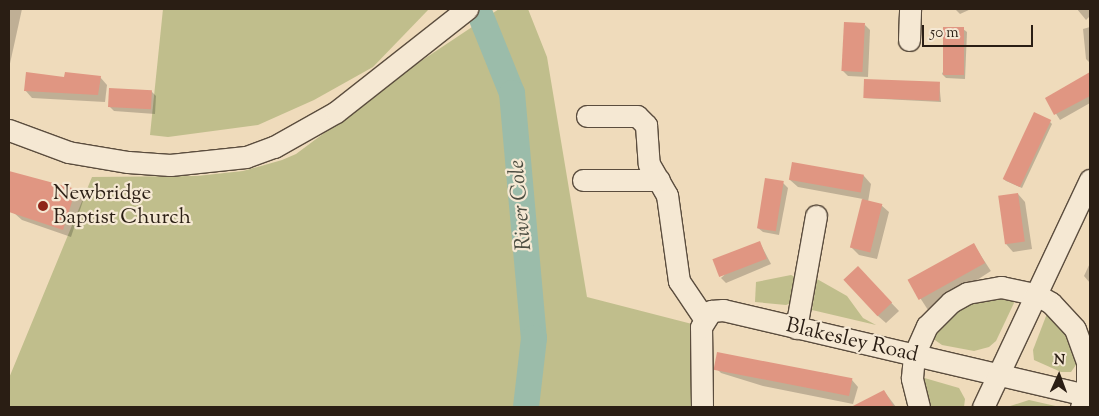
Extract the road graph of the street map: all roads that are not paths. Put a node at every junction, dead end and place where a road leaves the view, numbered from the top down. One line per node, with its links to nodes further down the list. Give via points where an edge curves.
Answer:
1 (910, 9): 3 (street)
2 (462, 12): 5 (street, via 336,112 274,147 246,158 170,165 128,162 68,152)
3 (909, 40)
4 (587, 116): 7 (street, via 637,116 646,125 649,164)
5 (9, 130)
6 (582, 180): 7 (street)
7 (658, 180): 11 (street, via 667,195 679,281)
8 (1090, 180): 10 (street)
9 (816, 216): 12 (street)
10 (1035, 294): 13 (street, via 1001,287 967,293 938,313 927,326); 14 (street); 15 (street, via 1064,315 1075,329 1087,362)
11 (704, 318): 12 (street, Blakesley Road, via 711,311 723,310); 16 (street, via 701,327)
12 (796, 328): 13 (street, Blakesley Road)
13 (914, 355): 14 (street, Blakesley Road); 17 (street, via 912,378)
14 (998, 375): 15 (street, Blakesley Road); 18 (street)
15 (1086, 399)
16 (702, 407)
17 (919, 407)
18 (983, 407)

